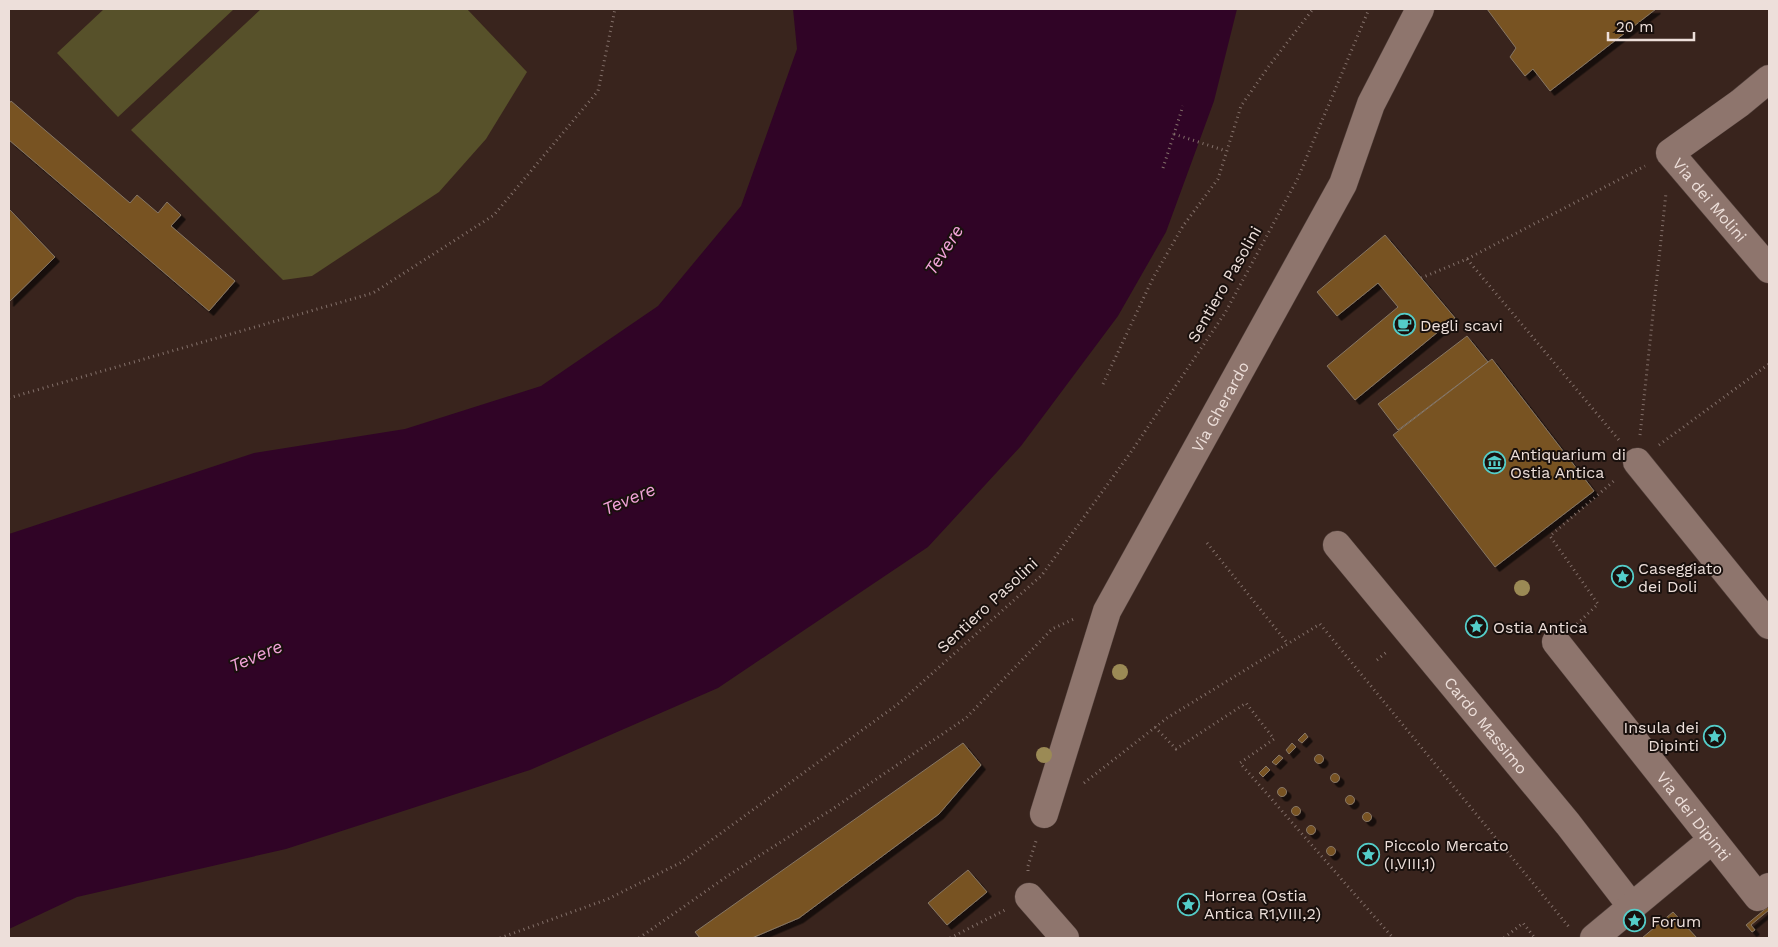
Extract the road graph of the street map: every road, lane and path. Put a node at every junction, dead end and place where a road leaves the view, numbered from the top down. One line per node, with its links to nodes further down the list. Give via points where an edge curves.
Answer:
1 (615, 9): 16 (path, via 598,91 494,215 374,293)
2 (1313, 9): 8 (path, via 1241,106)
3 (1369, 9): 32 (path, Sentiero Pasolini, via 1297,180 1225,313 1131,452 1042,574 898,704 680,863 608,899)
4 (1420, 9): 20 (street, Via Gherardo, via 1371,104 1343,184)
5 (1769, 79): 9 (street)
6 (1183, 106): 7 (path)
7 (1174, 134): 8 (path); 10 (path)
8 (1226, 151): 15 (path, via 1218,179 1183,226 1153,278)
9 (1670, 153): 11 (path); 12 (street, Via dei Molini); 17 (path)
10 (1163, 168)
11 (1467, 259): 13 (path); 17 (path)
12 (1769, 270)
13 (1421, 278)
14 (1769, 364): 17 (path)
15 (1103, 384)
16 (9, 398)
17 (1637, 462): 21 (street); 22 (path, via 1550,536 1598,604)
18 (1207, 543): 23 (path)
19 (1337, 545): 30 (street, Cardo Massimo, via 1568,824)
20 (1107, 611): 26 (street, Via Gherardo); 33 (path, via 1077,617 1052,629 966,718)
21 (1769, 625)
22 (1556, 642): 27 (street, Via dei Dipinti)
23 (1288, 644): 31 (path, via 1320,624); 36 (path, via 1155,727 1176,749 1246,703 1274,739 1240,763)
24 (1391, 649): 25 (path)
25 (1377, 660)
26 (1044, 814)
27 (1712, 840): 28 (street, Via dei Dipinti); 30 (street)
28 (1764, 892)
29 (1029, 897): 34 (path); 35 (street)
30 (1632, 907): 31 (street)
31 (1584, 936)
32 (500, 938)
33 (639, 938)
34 (950, 938)
35 (1065, 938)
36 (1394, 938)
37 (1504, 938): 38 (path, via 1523,923)
38 (1535, 938)

